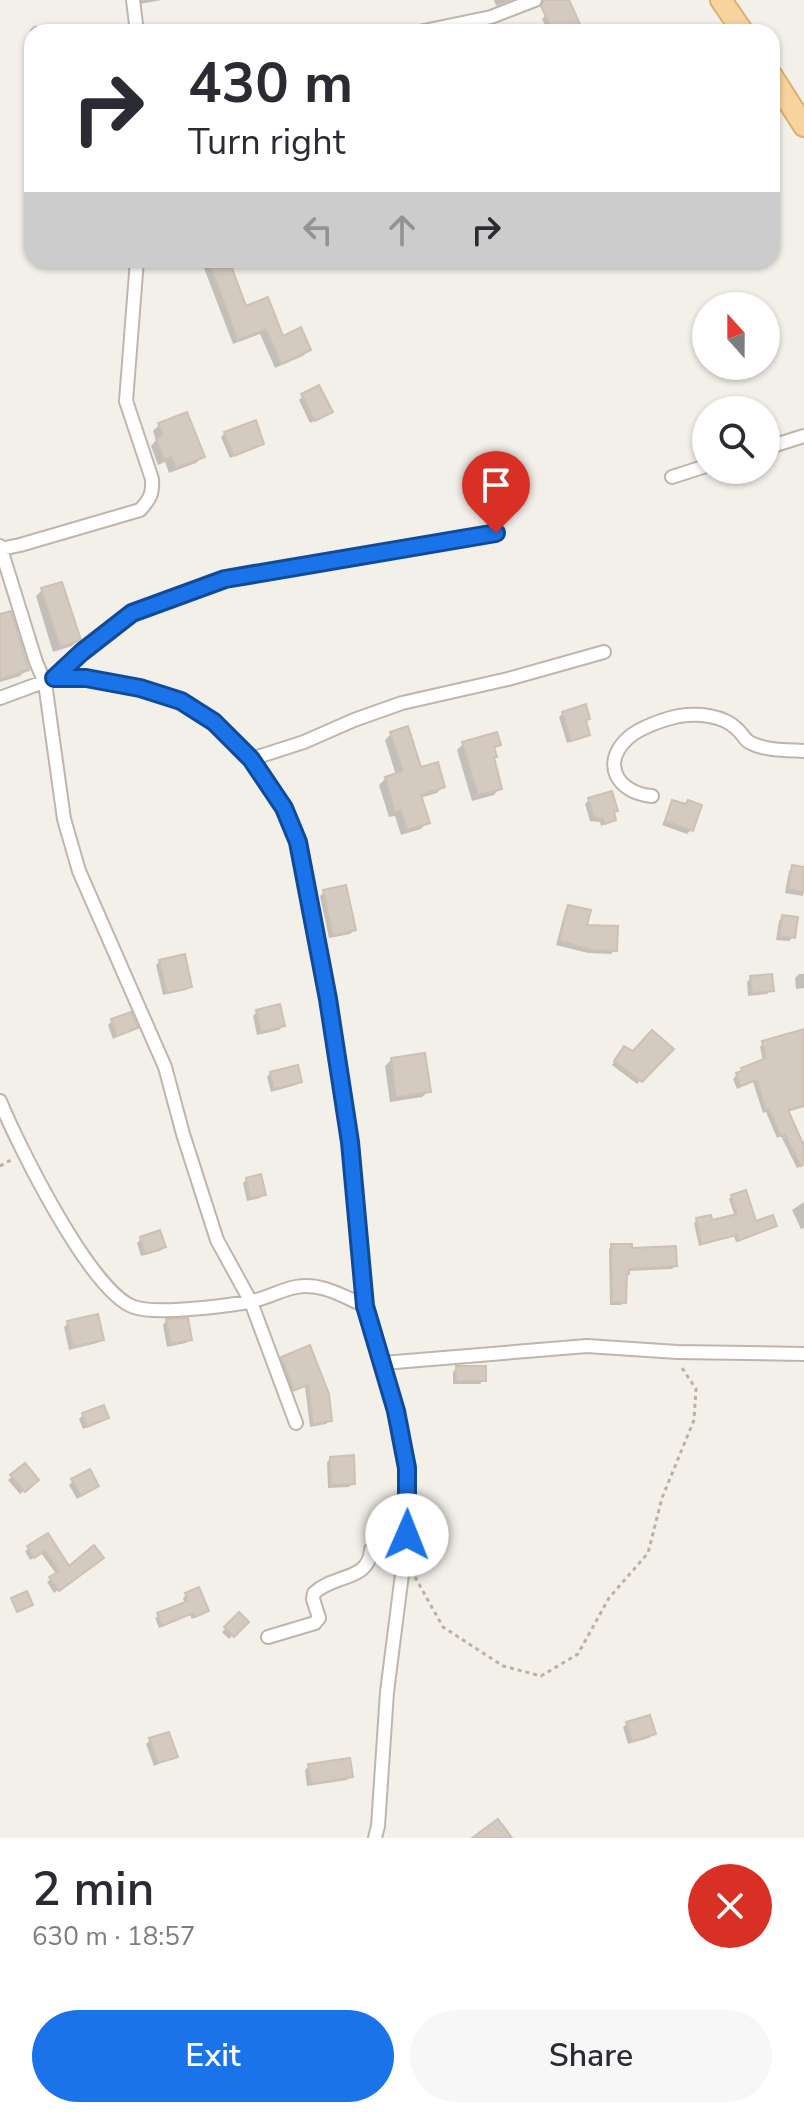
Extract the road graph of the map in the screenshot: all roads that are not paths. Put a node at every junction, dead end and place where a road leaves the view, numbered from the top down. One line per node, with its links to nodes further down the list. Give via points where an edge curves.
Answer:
1 (133, 0): 4 (street)
2 (535, 0): 5 (street)
3 (721, 0): 6 (main road)
4 (136, 24)
5 (457, 24)
6 (738, 24)
7 (780, 88): 8 (main road)
8 (804, 126)
9 (136, 268): 15 (street, via 126,401 152,479 150,499 140,510)
10 (804, 436): 11 (street)
11 (780, 444)
12 (692, 471): 13 (street)
13 (672, 477)
14 (496, 533): 17 (street, via 225,579 132,613)
15 (0, 547): 17 (street, via 36,662)
16 (604, 652): 20 (street, via 402,703)
17 (50, 681): 18 (street); 20 (street, via 86,678 181,701 214,722); 23 (street, via 64,819 79,871 165,1067 217,1240)
18 (0, 698)
19 (804, 751): 21 (street, via 747,742 737,728 709,716 679,716 629,737 616,754 616,776 625,789)
20 (251, 759): 24 (street, via 284,808 305,874 350,1142)
21 (652, 796)
22 (0, 1101): 23 (street, via 14,1136 104,1286 131,1307 152,1311)
23 (251, 1302): 24 (street, via 297,1287 320,1287); 27 (street)
24 (365, 1306): 26 (street)
25 (804, 1354): 26 (street, via 587,1346)
26 (383, 1363): 28 (street, via 407,1468)
27 (296, 1423)
28 (407, 1535): 29 (street, via 371,1550 365,1569 319,1588 313,1599 319,1618 315,1623); 30 (street)
29 (268, 1637)
30 (375, 1838)

